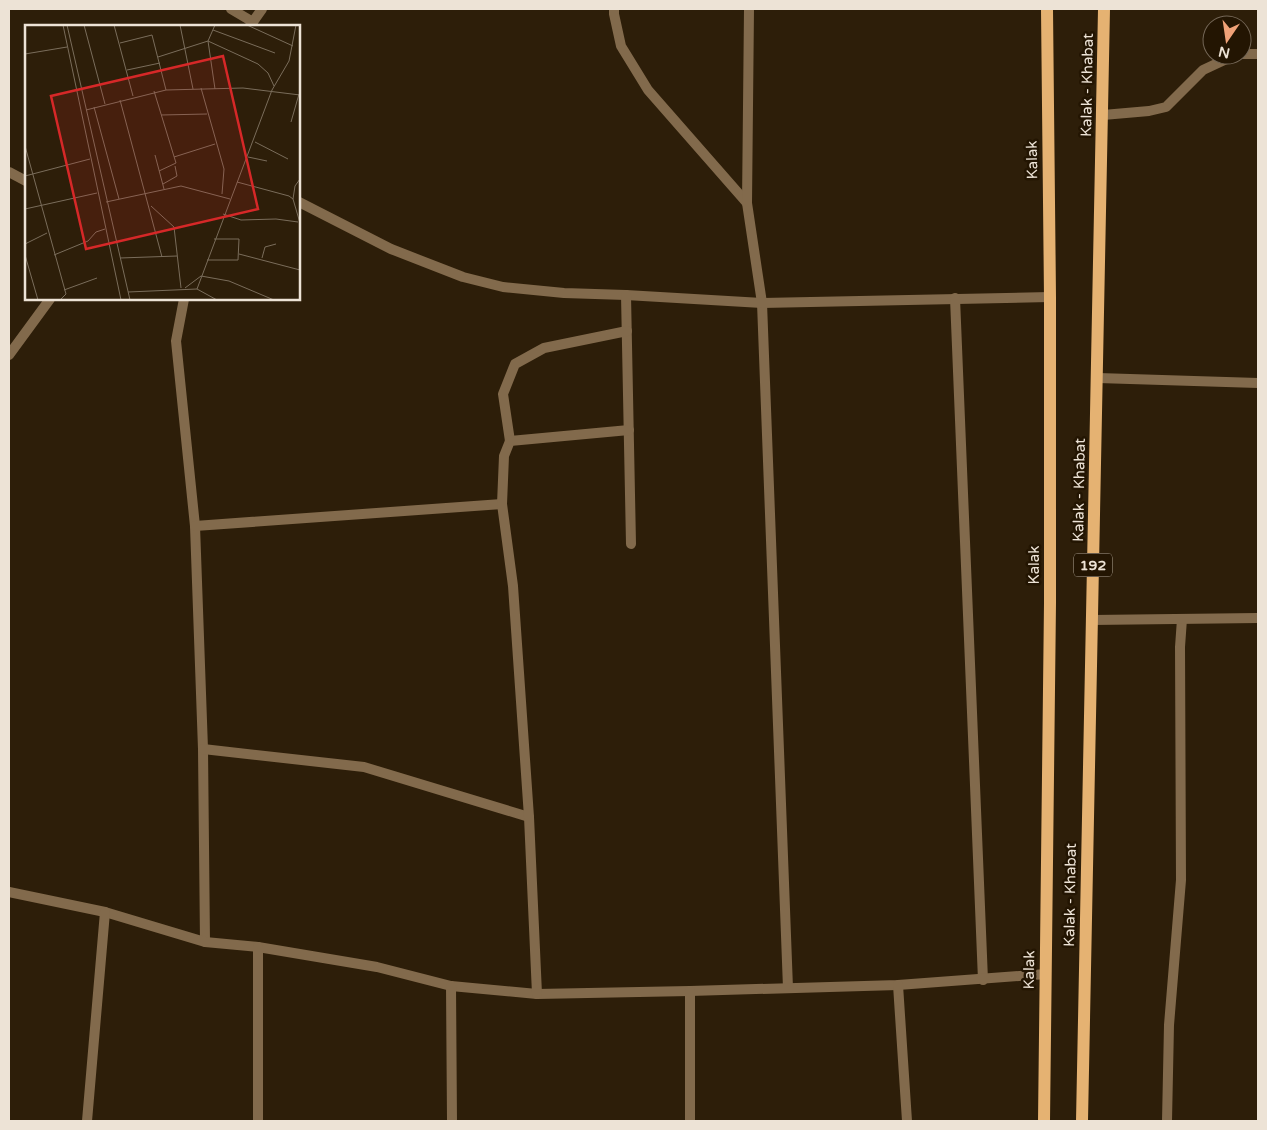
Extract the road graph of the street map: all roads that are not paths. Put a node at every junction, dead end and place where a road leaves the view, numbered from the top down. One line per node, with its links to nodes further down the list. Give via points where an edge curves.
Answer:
1 (230, 9): 7 (street)
2 (262, 9): 7 (street)
3 (614, 9): 13 (street, via 621,46 648,90)
4 (749, 9): 13 (street)
5 (1046, 9): 15 (main road, Kalak)
6 (1104, 9): 9 (main road, Kalak - Khabat / 192)
7 (252, 24)
8 (1214, 65): 9 (street, via 1204,70 1166,107)
9 (1103, 115): 22 (main road, Kalak - Khabat / 192)
10 (9, 172): 11 (street)
11 (25, 180)
12 (300, 203): 14 (street, via 391,249 463,278 503,287)
13 (747, 203): 19 (street)
14 (626, 295): 19 (street); 20 (street)
15 (1050, 297): 16 (street); 38 (main road, Kalak)
16 (955, 298): 19 (street); 39 (street)
17 (49, 300): 21 (street)
18 (184, 300): 27 (street, via 176,341)
19 (762, 303): 42 (street)
20 (627, 331): 24 (street); 25 (street, via 544,348 514,364 503,394)
21 (9, 355)
22 (1098, 378): 23 (street); 31 (main road, Kalak - Khabat / 192)
23 (1258, 383)
24 (629, 430): 25 (street); 28 (street)
25 (510, 441): 26 (street, via 504,456)
26 (502, 504): 27 (street); 33 (street, via 513,586)
27 (195, 526): 32 (street)
28 (631, 544)
29 (1182, 618): 30 (street); 31 (street); 52 (street, via 1181,880 1169,1025)
30 (1258, 618)
31 (1092, 620): 51 (main road, Kalak - Khabat / 192)
32 (203, 749): 33 (street, via 364,767); 36 (street)
33 (529, 817): 44 (street)
34 (9, 892): 35 (street)
35 (104, 912): 36 (street); 45 (street)
36 (205, 942): 37 (street)
37 (258, 946): 41 (street, via 378,967); 46 (street)
38 (1046, 974): 39 (street); 50 (main road, Kalak)
39 (983, 980): 40 (street)
40 (898, 985): 42 (street); 49 (street)
41 (451, 986): 44 (street); 47 (street)
42 (788, 988): 43 (street)
43 (690, 991): 44 (street); 48 (street)
44 (537, 994)
45 (88, 1121)
46 (258, 1121)
47 (452, 1121)
48 (690, 1121)
49 (907, 1121)
50 (1044, 1121)
51 (1082, 1121)
52 (1167, 1121)

